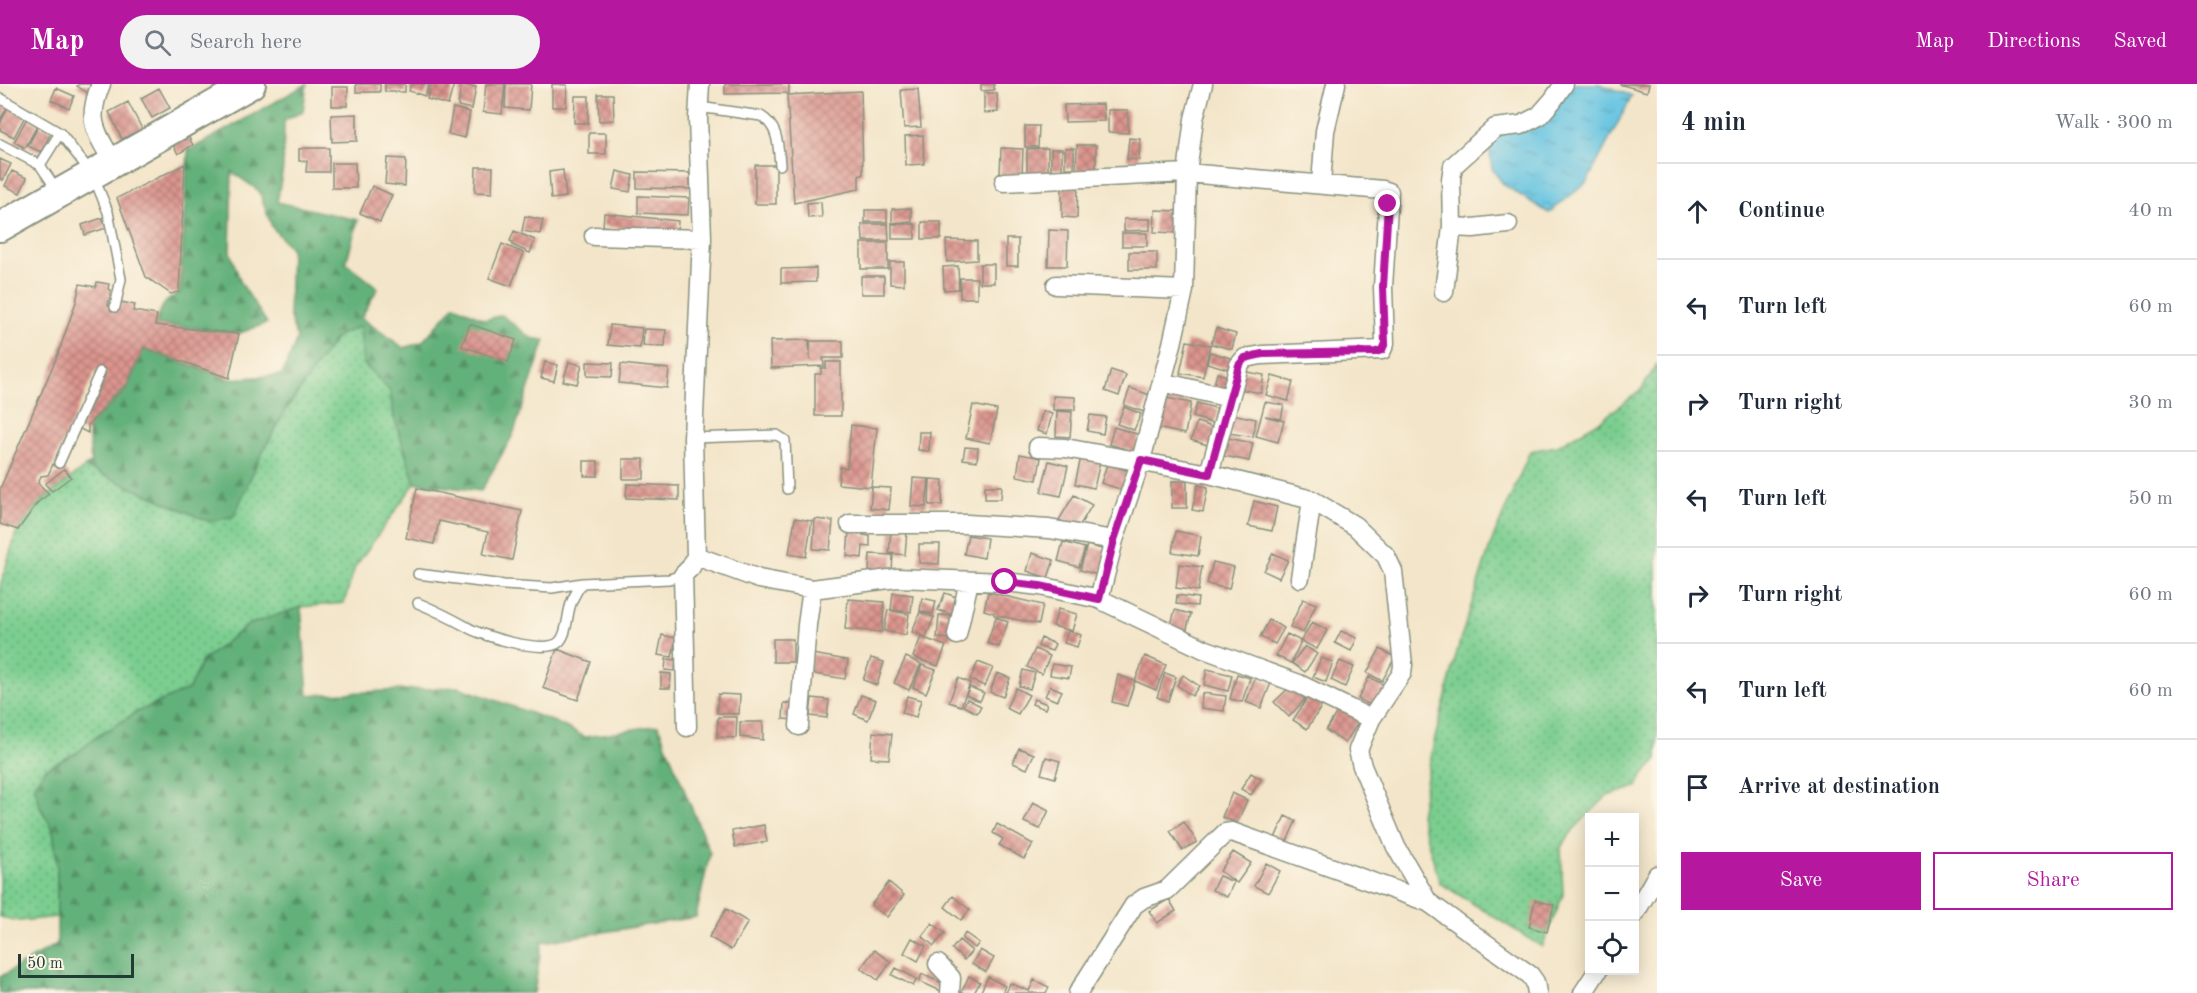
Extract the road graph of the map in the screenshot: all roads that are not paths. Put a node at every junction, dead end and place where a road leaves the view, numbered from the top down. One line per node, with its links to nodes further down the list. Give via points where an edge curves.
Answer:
1 (101, 84): 13 (street, via 93,107)
2 (251, 84): 13 (main road)
3 (700, 84): 8 (street)
4 (1203, 84): 14 (street)
5 (1336, 84): 16 (street, via 1324,132)
6 (1564, 84): 20 (street, via 1539,116 1495,128 1453,166)
7 (0, 98): 9 (lane)
8 (699, 107): 12 (lane, via 761,116 769,121 777,135); 22 (street)
9 (60, 133): 11 (lane); 13 (lane)
10 (0, 144): 11 (lane)
11 (40, 165): 17 (lane)
12 (780, 165)
13 (103, 169): 17 (main road); 26 (lane, via 121,279)
14 (1187, 173): 15 (street); 16 (street); 24 (street)
15 (1004, 182)
16 (1322, 184): 29 (street, via 1389,192 1382,350 1262,354 1245,358 1239,365)
17 (60, 194): 19 (main road)
18 (1508, 224): 20 (street)
19 (0, 227)
20 (1452, 227): 25 (street)
21 (594, 236): 22 (street)
22 (702, 239): 30 (street)
23 (1056, 285): 24 (street)
24 (1184, 290): 28 (street)
25 (1444, 291)
26 (115, 307)
27 (100, 372): 33 (lane)
28 (1162, 382): 29 (street); 32 (street)
29 (1230, 398): 34 (street)
30 (693, 438): 35 (lane, via 777,435 785,440); 39 (street)
31 (1038, 447): 32 (street)
32 (1141, 460): 34 (street); 38 (street)
33 (60, 463)
34 (1209, 474): 36 (street)
35 (787, 489)
36 (1312, 500): 42 (street); 49 (street, via 1370,538 1393,571 1402,673)
37 (850, 524): 38 (street, via 1037,528)
38 (1114, 540): 46 (street)
39 (696, 555): 41 (street); 45 (street, via 759,579)
40 (418, 574): 44 (lane, via 513,586 552,588)
41 (683, 575): 44 (lane); 51 (street)
42 (1300, 578)
43 (969, 581): 45 (street, via 897,578); 46 (street, via 1040,586); 48 (street)
44 (582, 583): 47 (lane, via 570,606 560,642 551,646 515,643 468,628 447,614)
45 (812, 589): 50 (street)
46 (1099, 599): 49 (street, via 1204,649 1299,684)
47 (418, 603)
48 (957, 635)
49 (1371, 719): 53 (street, via 1360,758 1396,847)
50 (799, 726)
51 (687, 727)
52 (1657, 875): 54 (street)
53 (1428, 902): 58 (street, via 1232,832 1225,833 1167,890 1134,904); 59 (street, via 1530,975)
54 (1639, 908)
55 (939, 964): 57 (street, via 951,978)
56 (1595, 975): 60 (street)
57 (951, 993)
58 (1078, 993)
59 (1537, 993)
60 (1583, 993)

